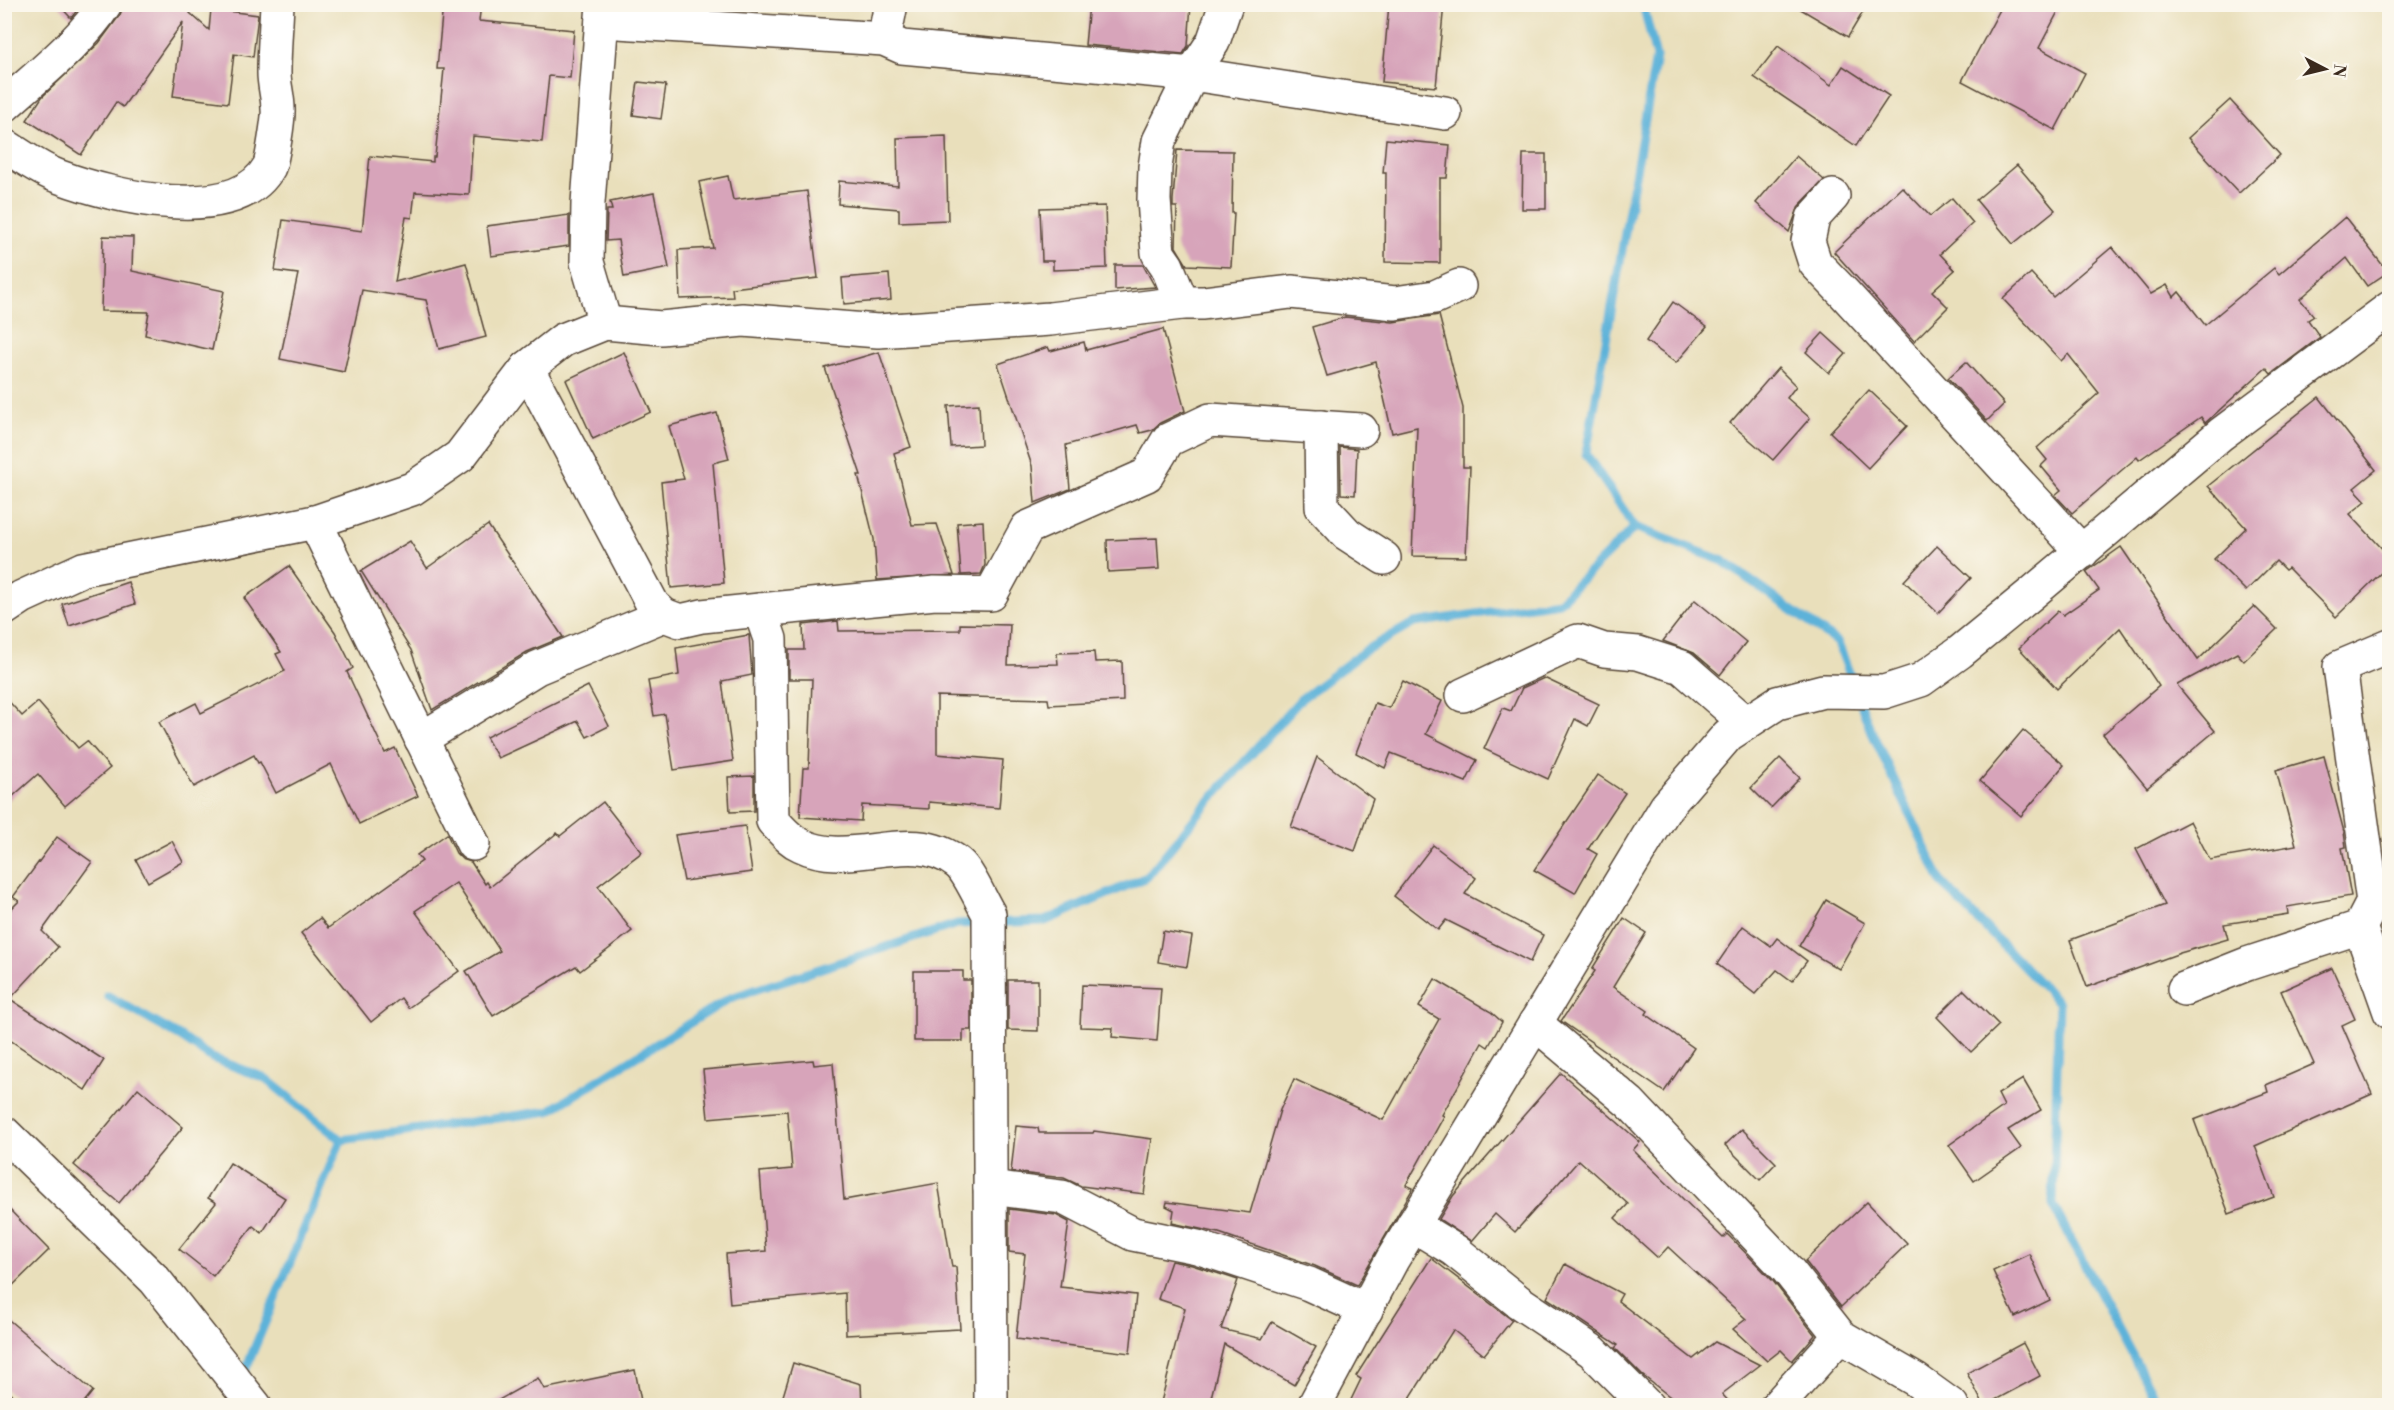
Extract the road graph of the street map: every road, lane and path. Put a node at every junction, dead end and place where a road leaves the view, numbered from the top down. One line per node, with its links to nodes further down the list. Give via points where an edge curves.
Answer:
1 (105, 4): 8 (street, via 76,41)
2 (277, 4): 10 (street, via 274,75 279,112 269,166 253,186 236,196 208,202 175,202 108,192 57,176)
3 (891, 4): 6 (street)
4 (1226, 4): 7 (street, via 1213,42)
5 (602, 13): 6 (street); 15 (street, via 587,262)
6 (884, 39): 7 (street, via 902,47)
7 (1192, 74): 9 (street); 13 (street, via 1159,141 1155,167 1158,253)
8 (4, 106)
9 (1445, 113)
10 (4, 145)
11 (1833, 196): 20 (street, via 1813,218 1808,241 1815,263)
12 (1459, 286): 13 (street, via 1435,297 1395,303 1291,292)
13 (1182, 303): 15 (street, via 1050,320 878,331 743,320 661,328)
14 (2390, 308): 20 (street, via 2221,434)
15 (604, 323): 16 (street, via 563,340)
16 (527, 368): 19 (street, via 460,456 412,489); 24 (street, via 653,605)
17 (1321, 427): 18 (street); 21 (street, via 1322,507 1347,534); 23 (street, via 1210,420 1168,440 1147,475 1027,528 991,594 935,593)
18 (1361, 430)
19 (315, 522): 22 (street, via 83,569); 28 (street)
20 (2082, 552): 27 (street, via 1921,680 1884,692 1823,691 1777,703)
21 (1384, 558)
22 (10, 602)
23 (760, 610): 24 (street, via 680,621); 35 (street, via 770,639 773,821 802,846 832,853 914,846 940,852 960,865 989,923)
24 (664, 615): 28 (street, via 537,668)
25 (2390, 646): 30 (street, via 2340,667)
26 (1463, 695): 27 (street, via 1578,641 1682,666)
27 (1746, 723): 33 (street, via 1728,735 1666,807)
28 (421, 739): 29 (street)
29 (473, 844)
30 (2374, 910): 31 (street); 32 (street)
31 (2184, 989)
32 (2390, 1012)
33 (1535, 1023): 36 (street); 38 (street, via 1630,1103 1787,1269)
34 (4, 1133): 39 (street, via 155,1281)
35 (990, 1188): 37 (street, via 1062,1197 1133,1234 1207,1250 1309,1284); 40 (street)
36 (1413, 1225): 37 (street); 42 (street, via 1454,1250 1519,1302 1592,1351)
37 (1365, 1310): 41 (street)
38 (1840, 1336): 43 (street); 44 (street)
39 (255, 1406)
40 (990, 1406)
41 (1314, 1406)
42 (1647, 1406)
43 (1777, 1406)
44 (1952, 1406)

